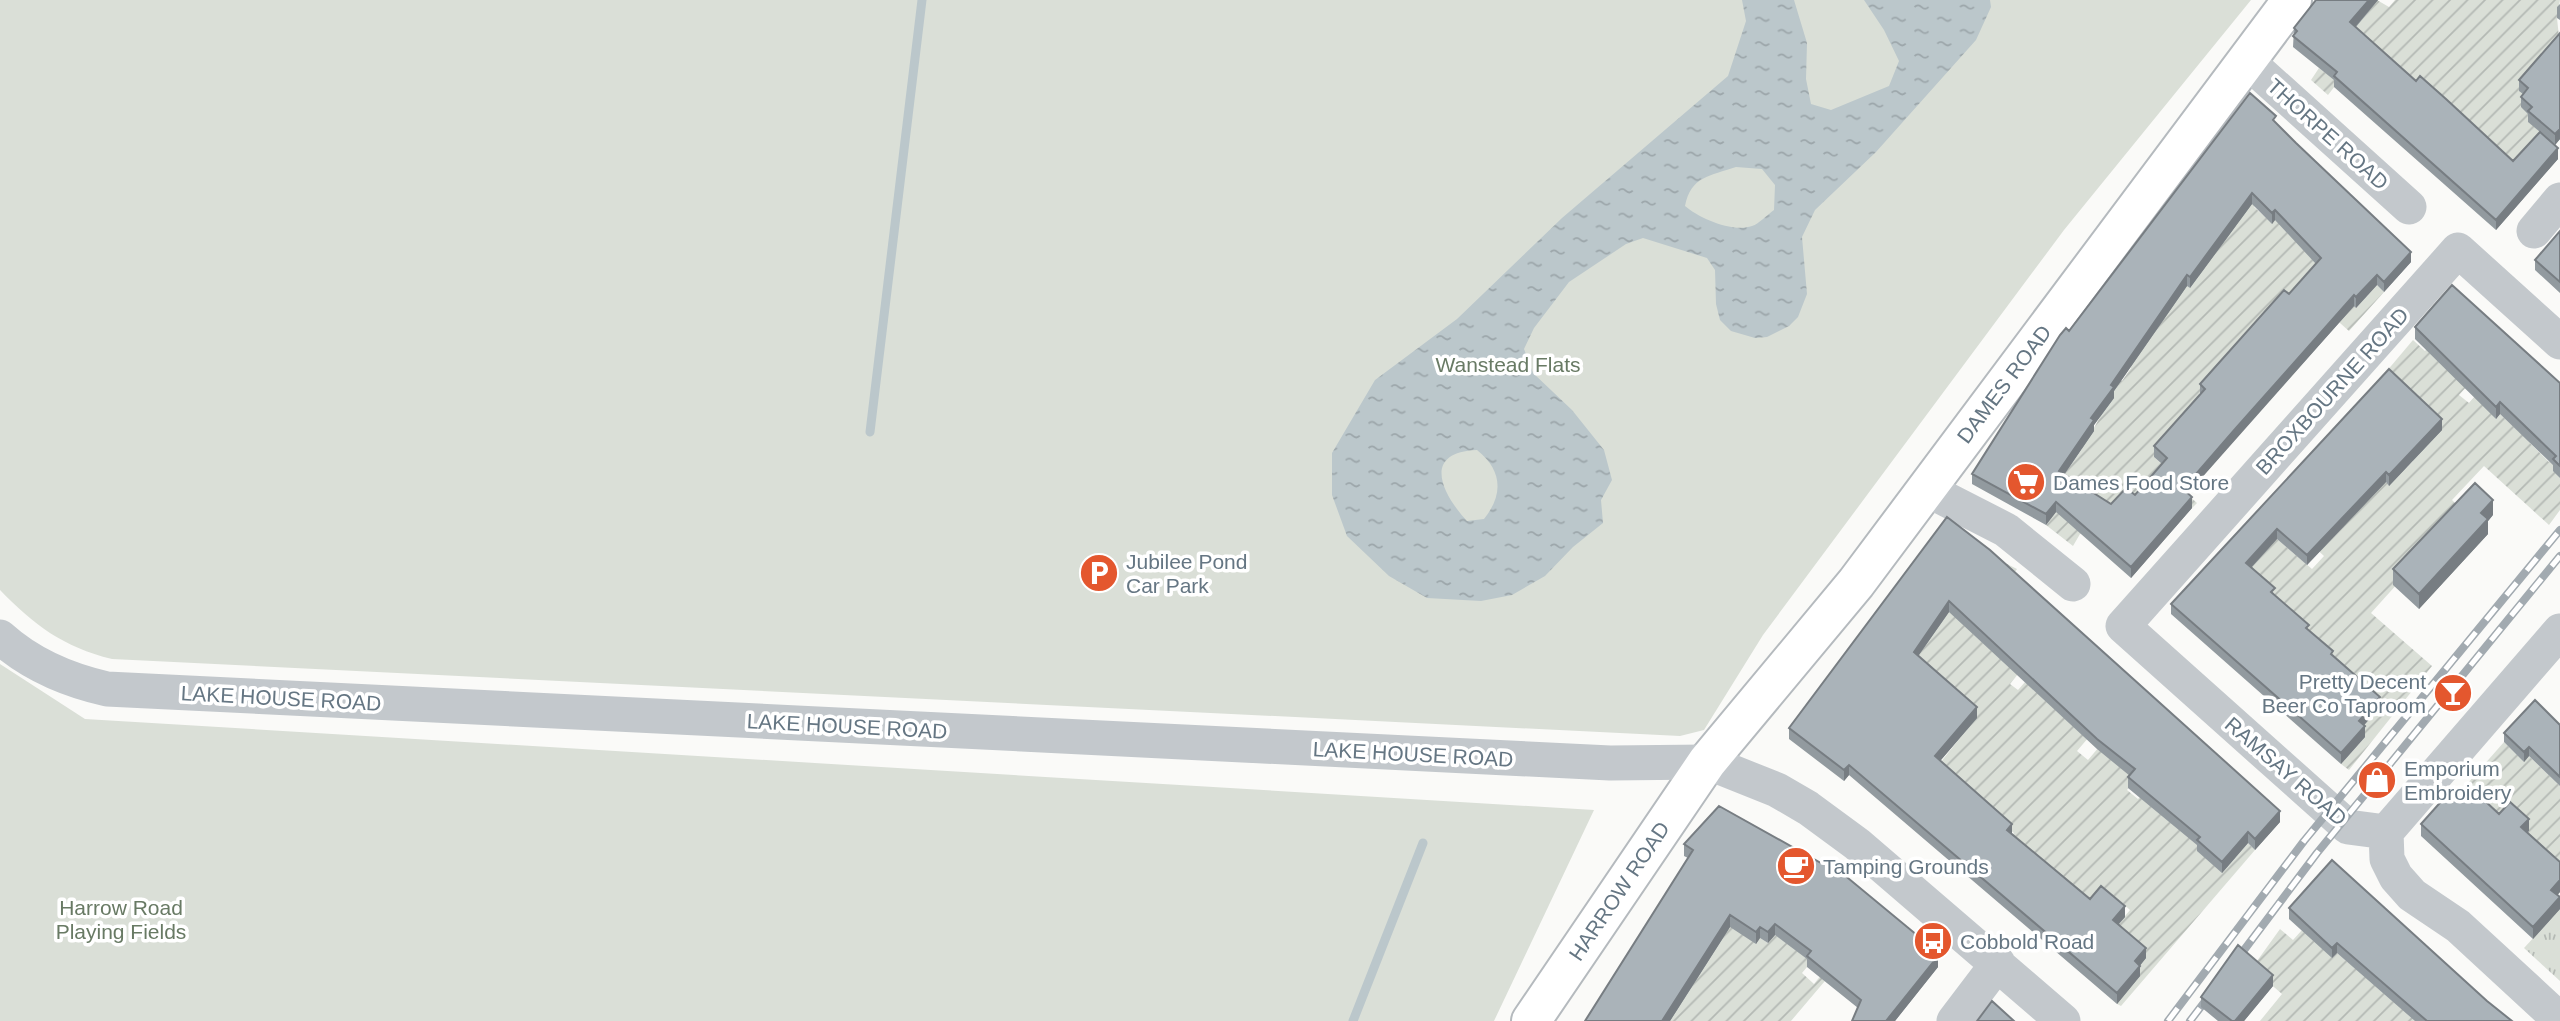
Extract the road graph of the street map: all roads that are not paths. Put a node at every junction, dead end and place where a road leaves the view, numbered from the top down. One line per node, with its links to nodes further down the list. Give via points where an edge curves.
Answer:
1 (2292, 0): 2 (main road, DAMES ROAD)
2 (2247, 61): 4 (street, THORPE ROAD); 7 (main road, DAMES ROAD)
3 (2560, 200): 5 (street)
4 (2409, 207)
5 (2534, 231)
6 (2560, 342): 9 (street, BROXBOURNE ROAD, via 2458,250)
7 (1926, 489): 8 (street, via 2007,530); 12 (main road, DAMES ROAD, via 1856,583)
8 (2073, 584)
9 (2123, 626): 13 (street, RAMSAY ROAD, via 2348,827)
10 (0, 638): 12 (street, LAKE HOUSE ROAD, via 36,664 107,689 1609,764)
11 (2556, 647): 13 (street)
12 (1707, 762): 14 (street, via 1777,790 1808,808); 16 (main road, HARROW ROAD)
13 (2386, 832): 15 (street, via 2387,859 2412,895 2458,926)
14 (1998, 963): 17 (street); 18 (street)
15 (2560, 1020)
16 (1531, 1021)
17 (1954, 1021)
18 (2063, 1021)

